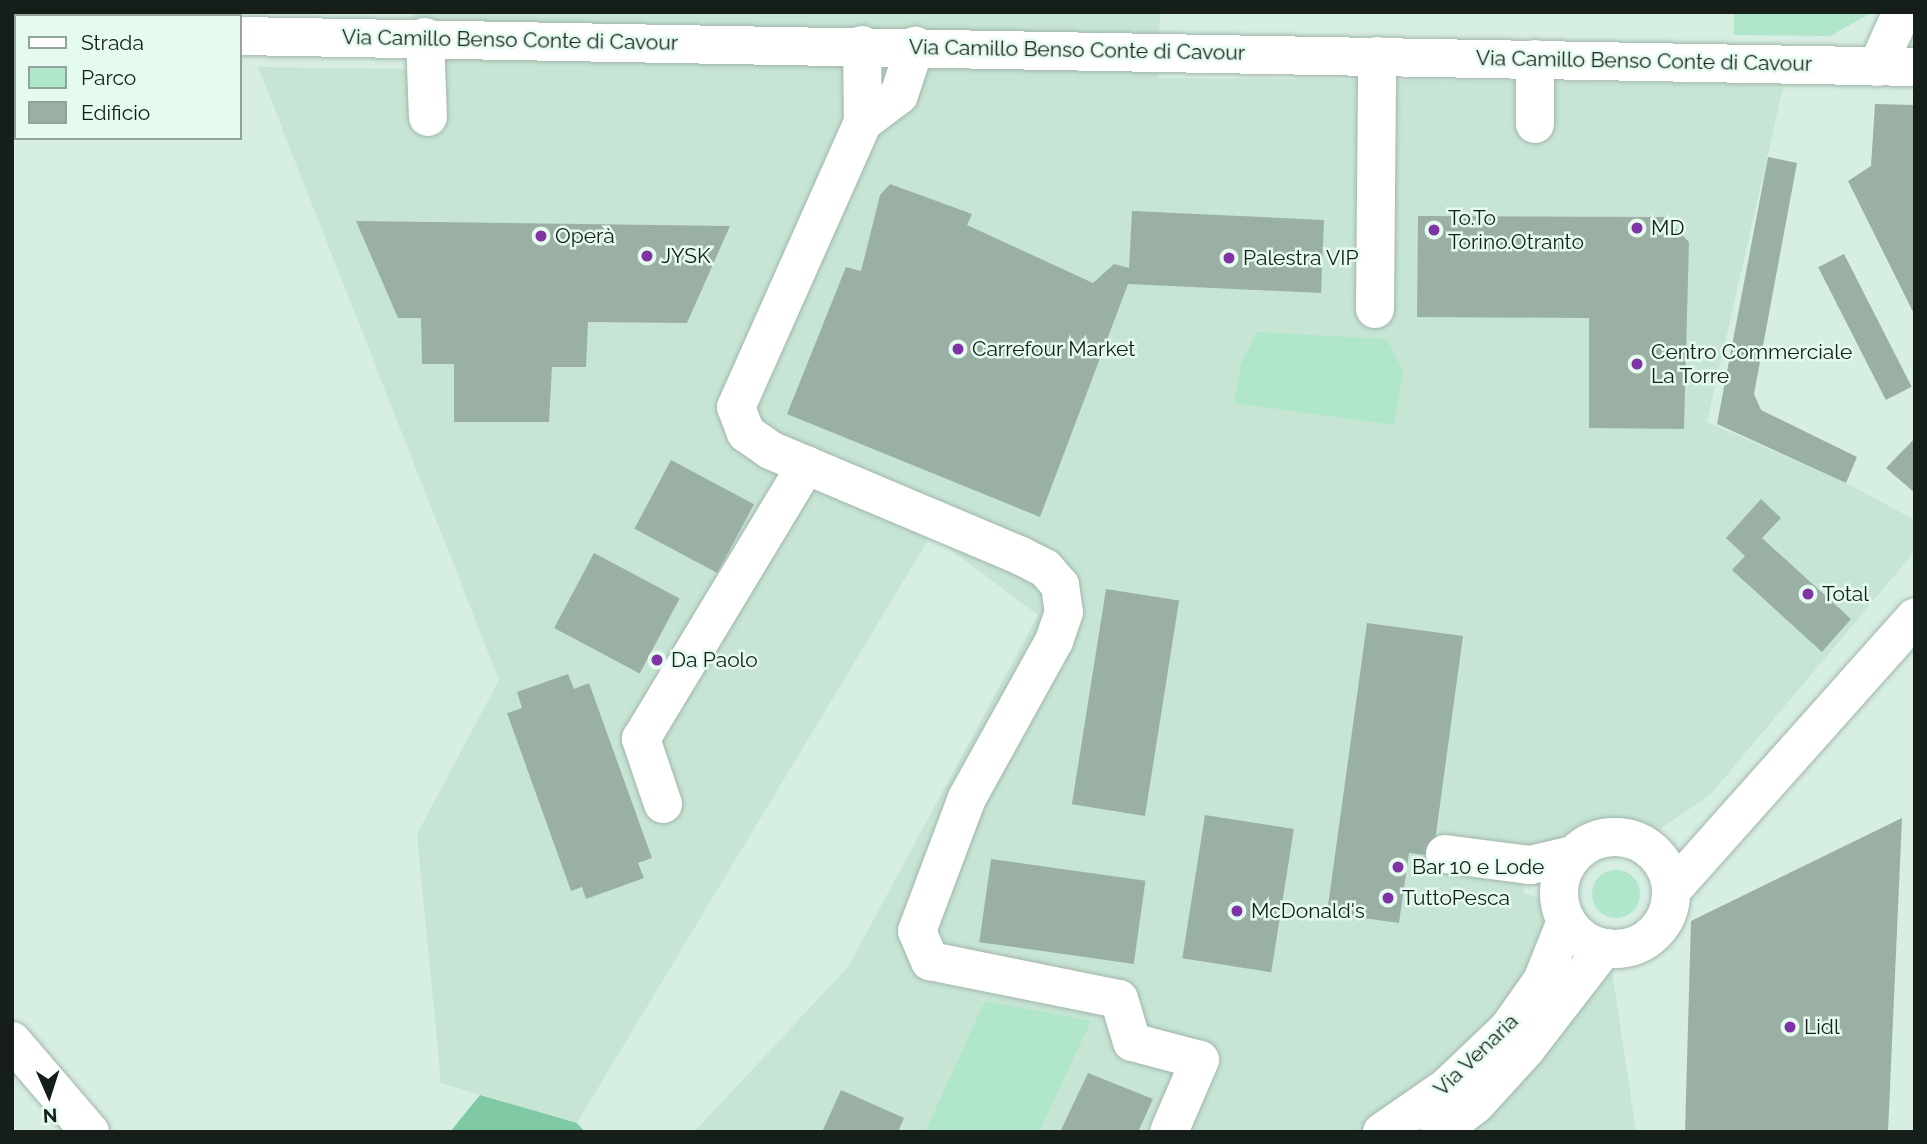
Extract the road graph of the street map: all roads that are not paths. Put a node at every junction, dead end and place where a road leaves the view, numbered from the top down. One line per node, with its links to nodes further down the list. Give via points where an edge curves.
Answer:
1 (1902, 12): 8 (street)
2 (242, 36): 3 (street, Via Camillo Benso Conte di Cavour)
3 (425, 37): 4 (street, Via Camillo Benso Conte di Cavour); 10 (street)
4 (862, 45): 5 (street, Via Camillo Benso Conte di Cavour); 11 (street)
5 (915, 46): 6 (street, Via Camillo Benso Conte di Cavour); 11 (street, via 899,95)
6 (1377, 56): 7 (street, Via Camillo Benso Conte di Cavour); 13 (street)
7 (1535, 59): 8 (street, Via Camillo Benso Conte di Cavour); 12 (street)
8 (1877, 66): 9 (street, Via Camillo Benso Conte di Cavour)
9 (1915, 67)
10 (428, 117)
11 (863, 122): 14 (street, via 736,407 746,433 770,450)
12 (1535, 124)
13 (1375, 309)
14 (806, 465): 16 (street, via 640,739); 23 (street, via 1021,556 1045,568 1060,584 1064,612 1054,641 967,798 917,931 930,961 1119,999 1132,1042 1200,1060)
15 (1915, 617): 18 (street, via 1766,786)
16 (663, 804)
17 (1446, 854): 19 (street, via 1530,865)
18 (1655, 857): 19 (street, via 1642,843 1606,837); 20 (street, via 1664,922 1652,936 1622,949)
19 (1566, 888): 20 (street, via 1582,939); 24 (street, Via Venaria, via 1542,981 1508,1029 1447,1087)
20 (1604, 948): 25 (street, Via Venaria, via 1518,1058 1476,1104)
21 (12, 1041): 22 (street)
22 (90, 1132)
23 (1169, 1132)
24 (1382, 1132)
25 (1439, 1132)

